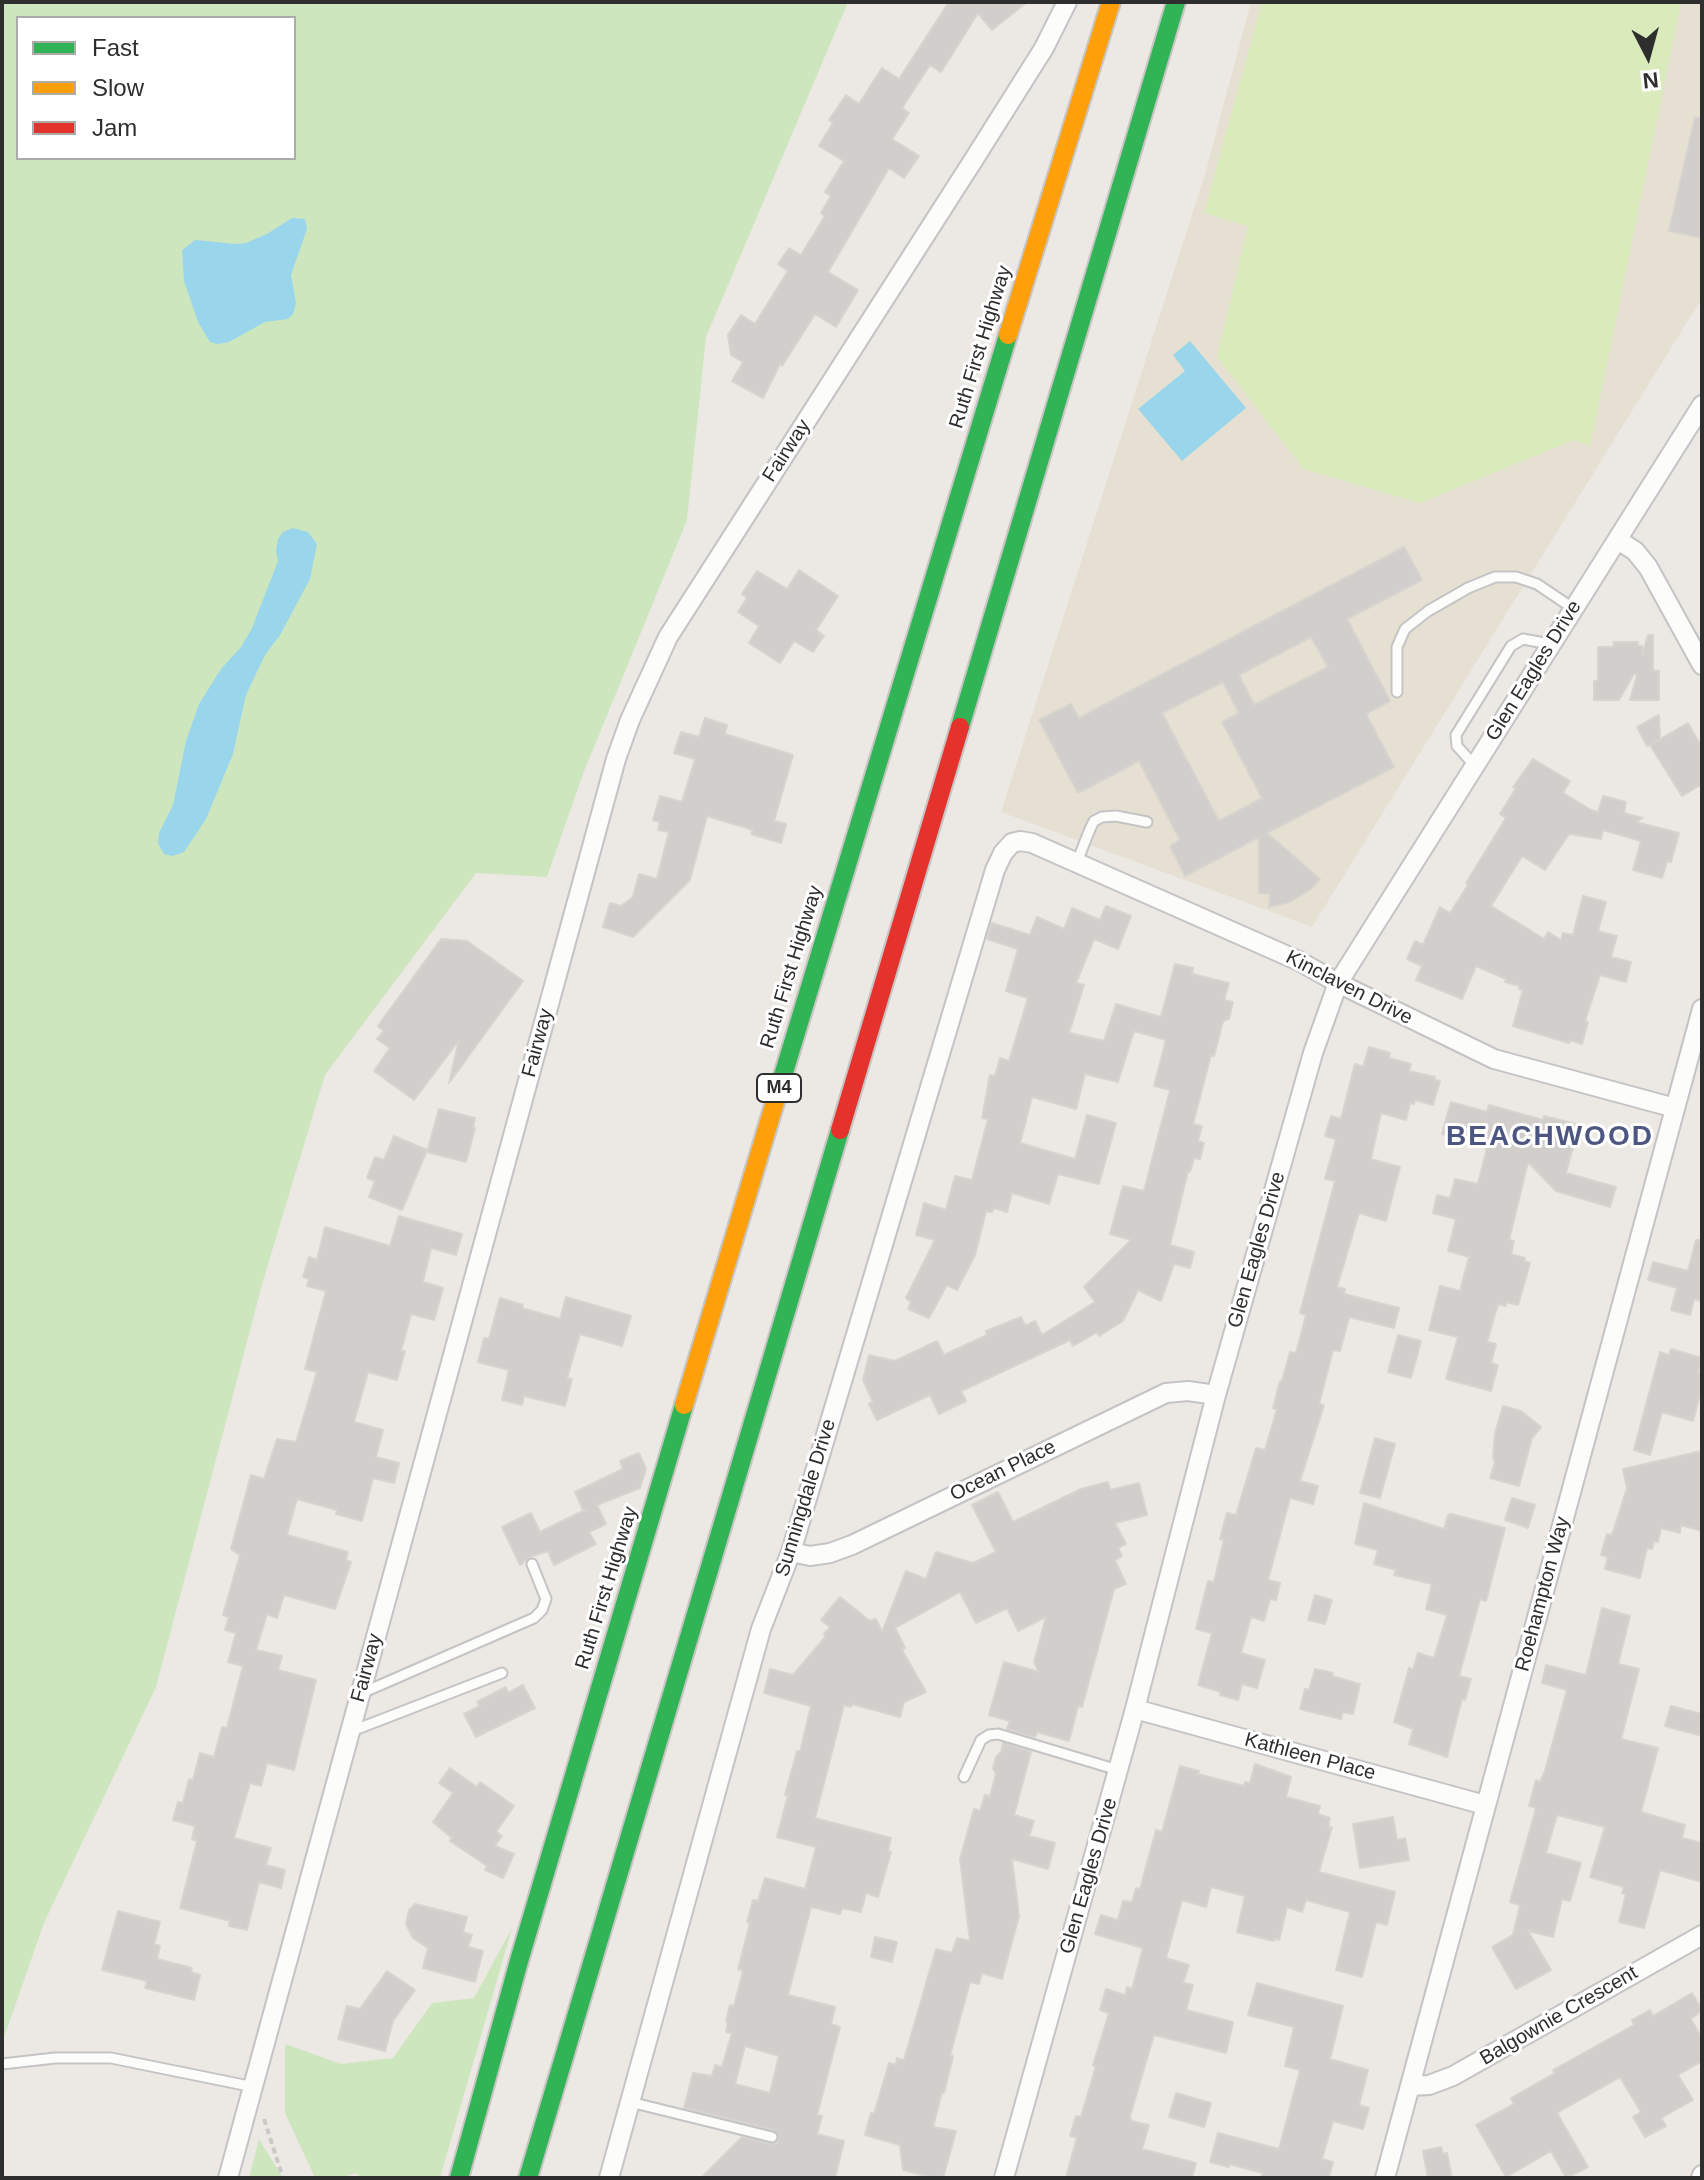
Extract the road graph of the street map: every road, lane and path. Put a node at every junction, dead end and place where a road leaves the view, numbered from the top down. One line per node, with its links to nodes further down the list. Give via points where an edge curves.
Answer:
1 (1067, 2): 21 (street, Fairway, via 1036,62 668,637 649,675 616,759)
2 (1111, 2): 35 (highway, Ruth First Highway / M4, via 861,813)
3 (1176, 2): 36 (highway)
4 (1702, 405): 5 (street, Glen Eagles Drive)
5 (1618, 540): 6 (street, Glen Eagles Drive); 8 (street, via 1648,567)
6 (1574, 609): 7 (street, Glen Eagles Drive); 9 (lane, via 1537,584 1516,577 1495,577 1468,588 1428,611 1399,637)
7 (1551, 644): 10 (street, Glen Eagles Drive); 10 (lane, via 1517,641 1503,659 1456,735 1457,746)
8 (1702, 665)
9 (1397, 692)
10 (1474, 765): 14 (street, Glen Eagles Drive)
11 (1147, 822): 13 (lane, via 1116,816 1094,821)
12 (1032, 843): 13 (street, Kinclaven Drive); 18 (street, Sunningdale Drive, via 1012,843 995,870)
13 (1077, 862): 14 (street, Kinclaven Drive)
14 (1338, 983): 16 (street, Kinclaven Drive, via 1494,1059); 17 (street, Glen Eagles Drive, via 1313,1053)
15 (1702, 1009): 16 (street, Roehampton Way)
16 (1675, 1108): 26 (street, Roehampton Way)
17 (1216, 1395): 18 (street, Ocean Place, via 1166,1393 852,1545 810,1556); 22 (street, Glen Eagles Drive)
18 (791, 1552): 31 (street, Sunningdale Drive, via 761,1629)
19 (532, 1564): 21 (lane, via 546,1599 534,1618)
20 (502, 1673): 23 (lane)
21 (360, 1694): 23 (street, Fairway)
22 (1135, 1709): 24 (street, Glen Eagles Drive); 26 (street, Kathleen Place)
23 (350, 1731): 30 (street, Fairway)
24 (1118, 1770): 25 (lane, via 998,1734 981,1740); 38 (street, Glen Eagles Drive)
25 (964, 1777)
26 (1485, 1805): 29 (street, Roehampton Way)
27 (1702, 1935): 29 (street, Balgownie Crescent, via 1453,2076)
28 (2, 2064): 30 (lane, via 111,2058)
29 (1411, 2086): 39 (street, Roehampton Way)
30 (254, 2087): 33 (street, Fairway); 34 (path)
31 (630, 2102): 32 (lane); 37 (street, Sunningdale Drive)
32 (772, 2137)
33 (228, 2178)
34 (283, 2178)
35 (459, 2178)
36 (528, 2178)
37 (609, 2178)
38 (1004, 2178)
39 (1385, 2178)

